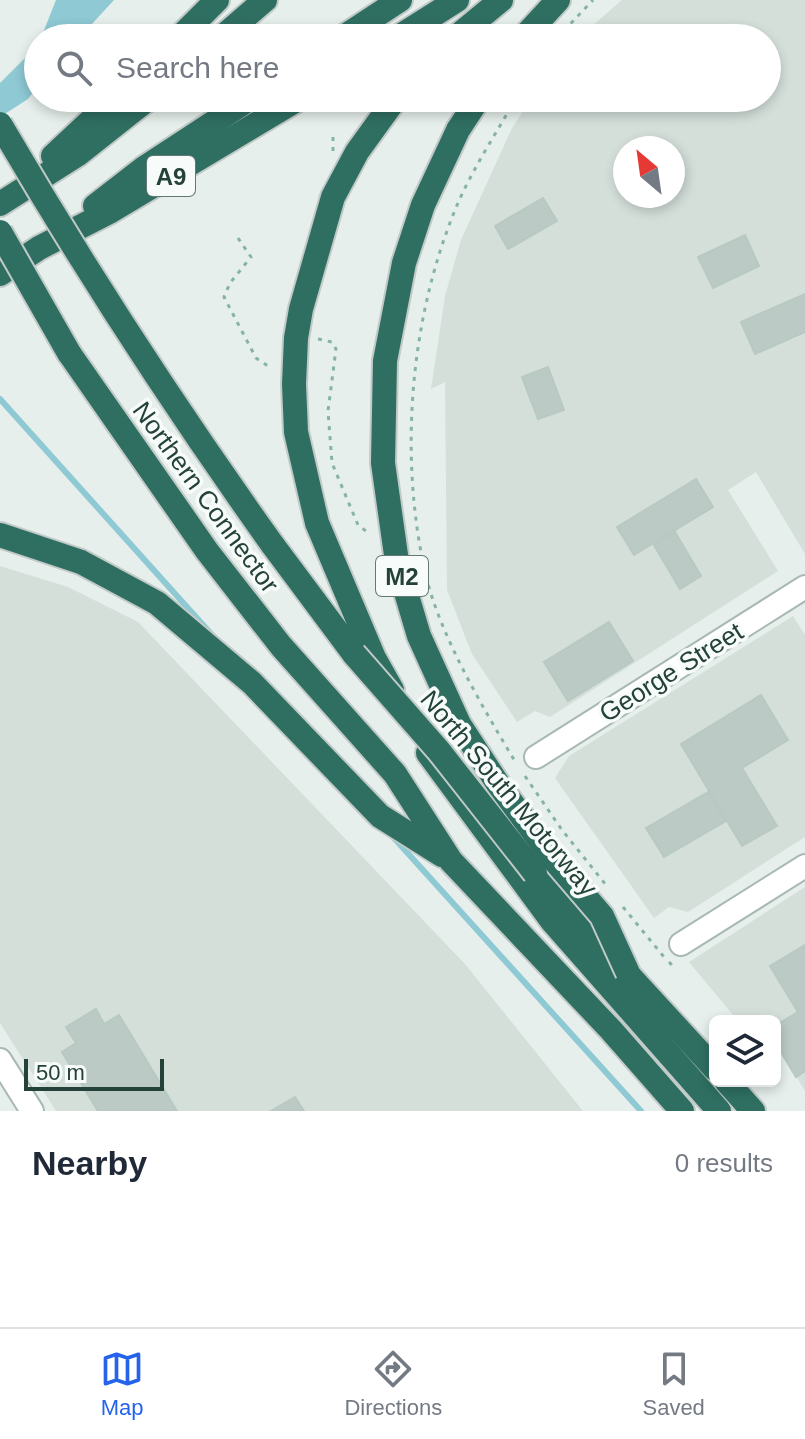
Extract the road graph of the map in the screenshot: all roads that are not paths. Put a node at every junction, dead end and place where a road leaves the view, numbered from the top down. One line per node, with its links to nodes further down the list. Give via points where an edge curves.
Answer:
1 (217, 0): 7 (highway)
2 (265, 0): 8 (highway)
3 (400, 0): 9 (highway)
4 (457, 0): 10 (highway)
5 (501, 0): 11 (highway)
6 (558, 0): 12 (highway)
7 (193, 24)
8 (237, 24)
9 (363, 24)
10 (419, 24)
11 (472, 24)
12 (536, 24)
13 (100, 112): 20 (highway)
14 (131, 112): 20 (highway, via 77,155)
15 (230, 112): 22 (highway, via 144,168)
16 (277, 112): 22 (highway, A9)
17 (386, 112): 39 (highway, via 333,197 296,338 296,432 317,523 374,658 444,777 552,921)
18 (470, 112): 33 (highway, M2, bridge, via 413,234 385,361 383,463 397,562 419,636 459,724 554,860 602,916)
19 (0, 124): 27 (highway, Northern Connector / M2, bridge, via 194,434)
20 (4, 201)
21 (0, 232): 25 (highway, Northern Connector, bridge)
22 (39, 248): 24 (highway, A9)
23 (0, 261): 25 (highway, bridge)
24 (0, 274)
25 (69, 353): 30 (highway, Northern Connector, via 207,551 281,646 395,774)
26 (0, 535): 30 (highway, via 81,562 157,603 252,683 380,816)
27 (272, 544): 33 (highway, North South Motorway / M2, bridge, via 354,654 535,873)
28 (803, 593): 29 (street, George Street)
29 (536, 757)
30 (451, 861): 38 (highway)
31 (805, 866): 32 (street)
32 (681, 944)
33 (628, 973): 34 (highway, North South Motorway / M2)
34 (709, 1062)
35 (4, 1074): 37 (street)
36 (731, 1087): 40 (highway)
37 (32, 1111)
38 (682, 1111)
39 (719, 1111)
40 (753, 1111)

